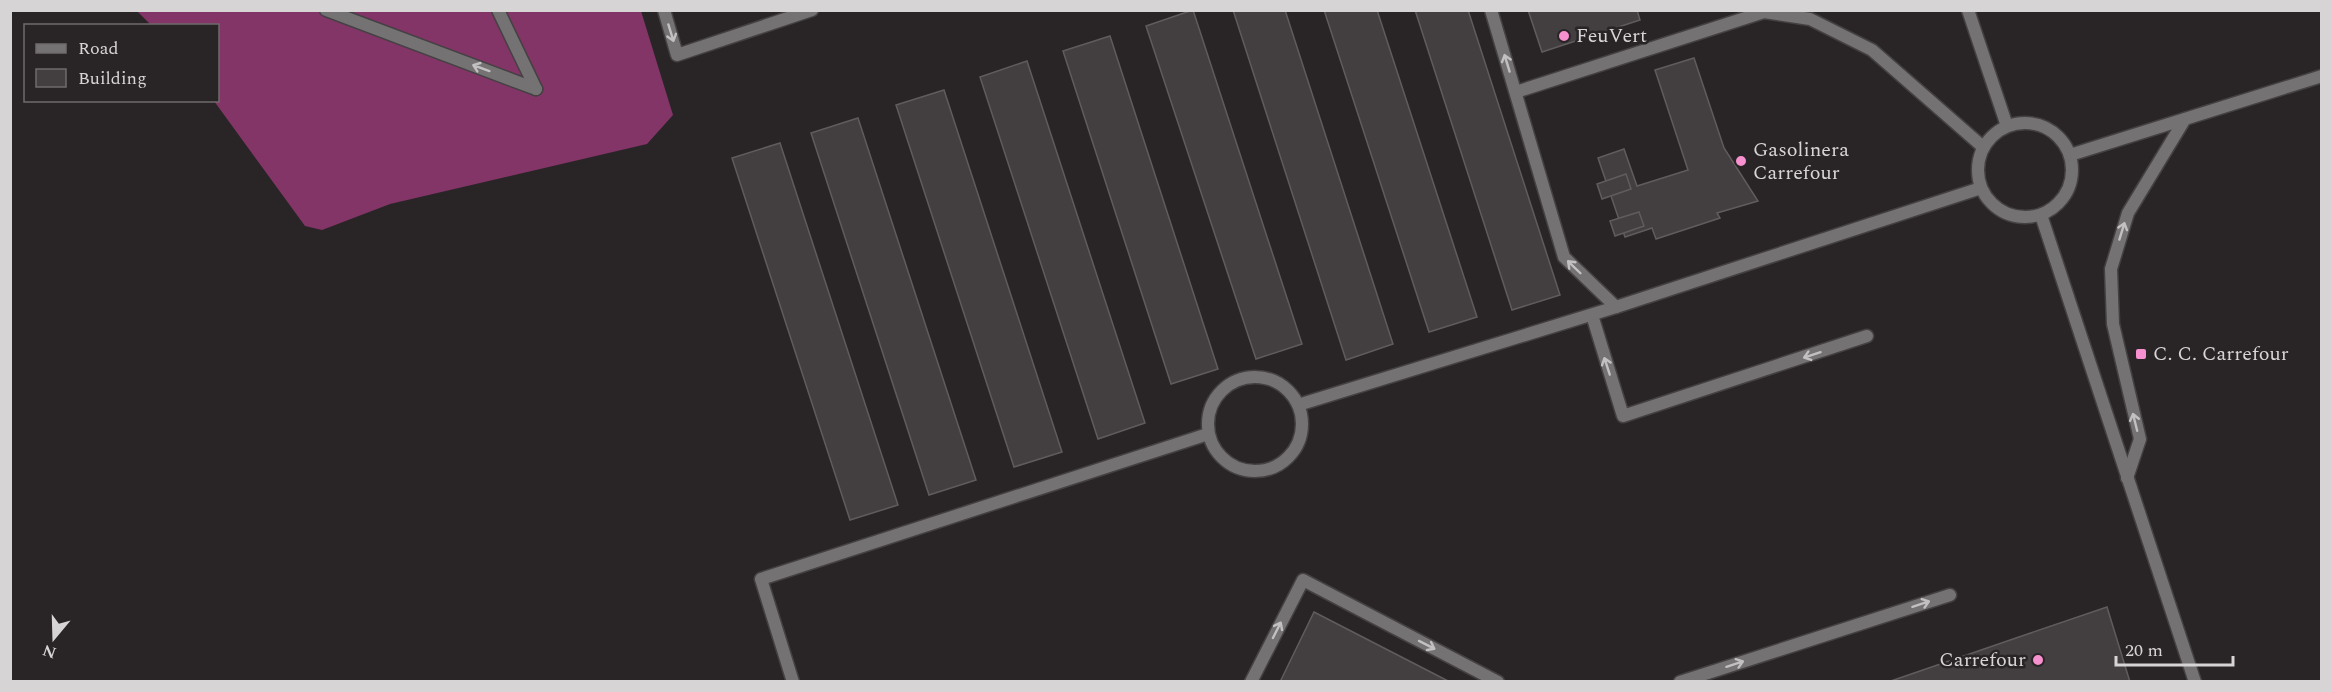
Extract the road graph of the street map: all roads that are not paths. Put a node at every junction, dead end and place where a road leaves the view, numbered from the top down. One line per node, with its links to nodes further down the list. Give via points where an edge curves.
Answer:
1 (326, 10): 2 (street, one-way to 1, via 536,89)
2 (498, 10)
3 (664, 10): 4 (street, one-way to 4, via 677,55)
4 (812, 10)
5 (1491, 10): 8 (street, one-way to 5)
6 (1968, 10): 10 (street)
7 (2322, 75): 9 (street)
8 (1516, 92): 11 (street, via 1764,12 1810,19 1872,50); 15 (street, one-way to 8, via 1564,257)
9 (2185, 119): 12 (street); 20 (street, one-way to 9, via 2140,439 2113,324 2111,269 2128,213)
10 (2007, 126): 11 (street); 12 (street, via 2039,125 2054,132)
11 (1983, 147): 13 (street, via 1978,162)
12 (2070, 155): 14 (street, via 2071,178 2066,194)
13 (1981, 188): 14 (street, via 1994,206 2008,215); 15 (street)
14 (2041, 215): 20 (street)
15 (1616, 307): 16 (street)
16 (1592, 315): 17 (street, one-way to 16, via 1623,416); 18 (street)
17 (1867, 336)
18 (1298, 405): 19 (street, via 1283,385 1268,378 1251,376 1235,380 1212,402); 19 (street, via 1302,430 1297,445 1287,459 1272,468 1256,472 1240,469 1214,449)
19 (1208, 434): 22 (street, via 761,579)
20 (2127, 478): 26 (street)
21 (1950, 595): 25 (street, one-way to 21)
22 (793, 681)
23 (1251, 681): 24 (street, one-way to 24, via 1303,580)
24 (1498, 681)
25 (1680, 681)
26 (2194, 681)

